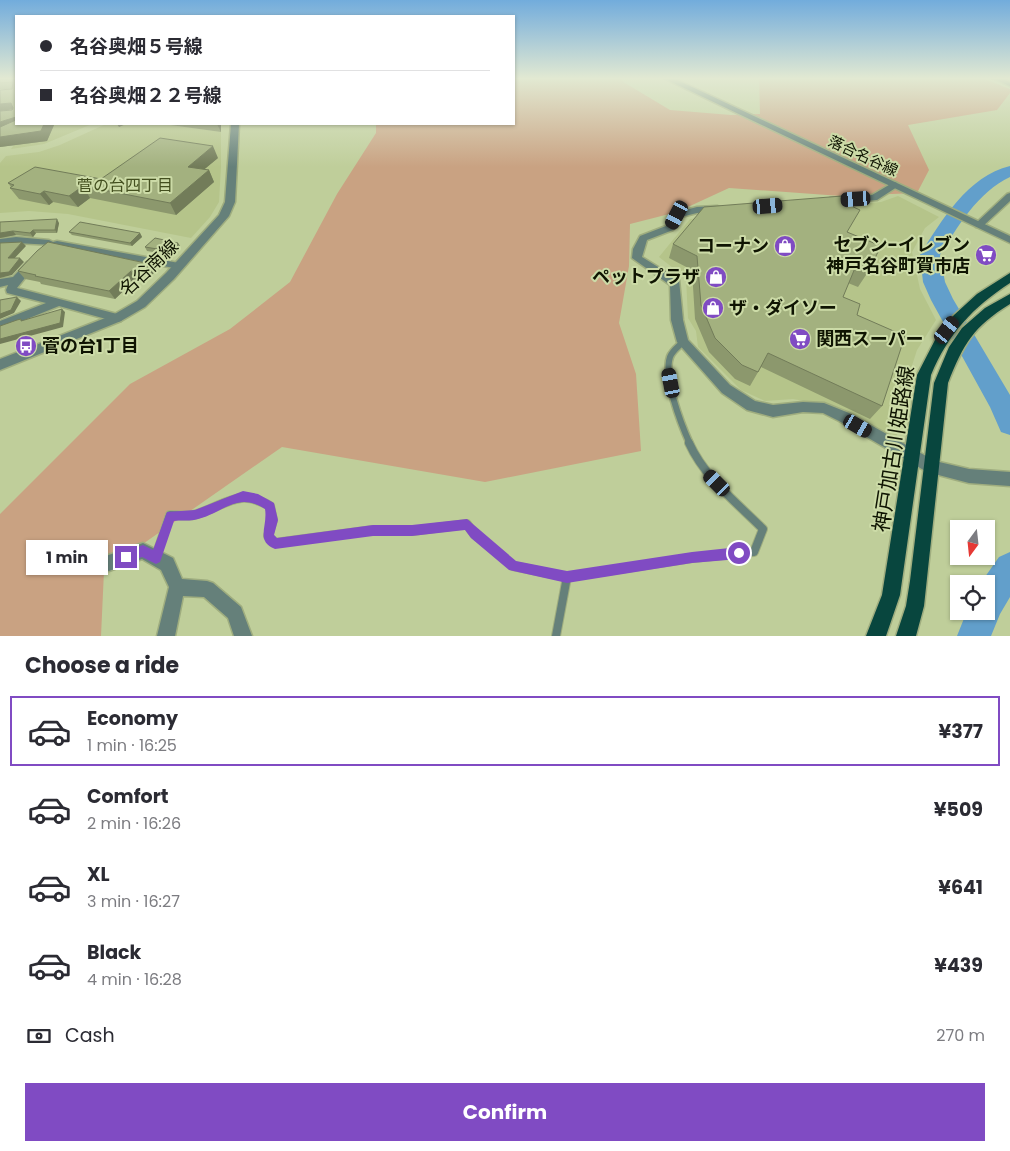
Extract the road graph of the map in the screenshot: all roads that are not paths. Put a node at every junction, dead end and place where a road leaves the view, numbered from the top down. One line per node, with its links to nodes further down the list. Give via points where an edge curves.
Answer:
1 (729, 108): 3 (street, 落合名谷線)
2 (235, 125): 11 (street, 名谷南線, via 230,202 224,216)
3 (894, 186): 5 (street, via 874,198); 7 (street, 落合名谷線)
4 (1010, 196): 7 (street)
5 (817, 202)
6 (732, 208): 20 (street, via 677,215 670,228 643,238 638,249 637,258 675,283 677,320)
7 (979, 225): 8 (street, 落合名谷線)
8 (1010, 240)
9 (0, 242): 10 (street)
10 (49, 243): 11 (street); 13 (street)
11 (179, 266): 18 (street, 名谷南線, via 158,289)
12 (1010, 277): 15 (main road, 神戸加古川姫路線)
13 (16, 280): 14 (street); 17 (street, via 11,290)
14 (0, 283)
15 (990, 290): 16 (main road, 神戸加古川姫路線); 22 (main road, 神戸加古川姫路線, via 975,300 940,340 924,376)
16 (1009, 300): 23 (main road, 神戸加古川姫路線, via 983,315 952,353 941,383)
17 (59, 302): 18 (street); 19 (street)
18 (117, 318): 21 (street, 名谷南線)
19 (0, 326)
20 (683, 342): 22 (street, via 726,389 752,406 773,411 824,408); 27 (lane, via 670,356 668,370 685,432 706,472 763,529 754,552)
21 (0, 366)
22 (912, 456): 23 (street); 32 (main road, 神戸加古川姫路線, via 891,594)
23 (932, 467): 24 (street, via 969,476); 33 (main road, 神戸加古川姫路線, via 919,581)
24 (1010, 479)
25 (156, 558): 26 (street, via 143,551); 27 (lane, via 170,515 195,515 243,496 270,506 272,520 268,536 275,544 373,530 412,531 467,524 474,534 514,566); 28 (street, via 167,564)
26 (109, 563)
27 (567, 577): 31 (lane)
28 (177, 587): 29 (street); 30 (street, via 207,589 235,613)
29 (166, 636)
30 (243, 636)
31 (556, 636)
32 (876, 636)
33 (906, 636)

